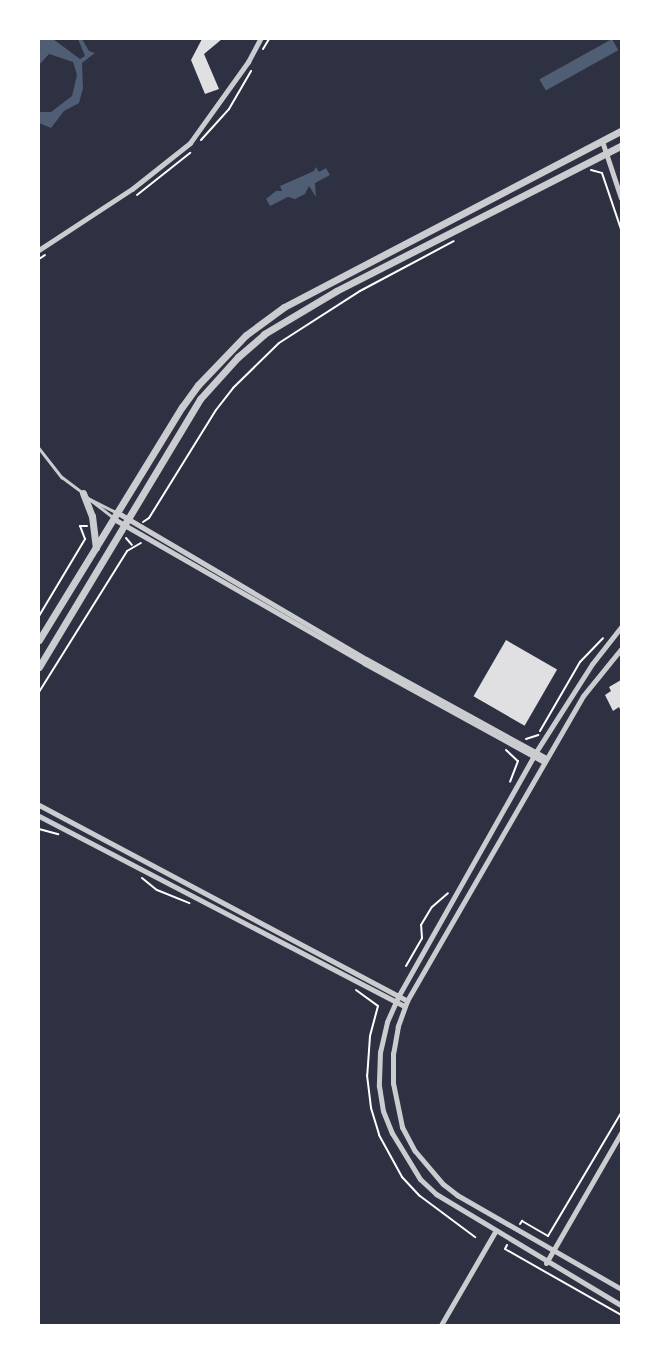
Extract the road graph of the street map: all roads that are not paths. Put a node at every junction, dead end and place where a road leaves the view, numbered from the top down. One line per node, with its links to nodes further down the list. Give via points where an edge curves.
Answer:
1 (260, 39): 9 (street, via 248,62 190,143 132,189)
2 (621, 131): 3 (street)
3 (602, 141): 5 (street); 7 (street)
4 (621, 146): 5 (street)
5 (606, 153): 6 (street); 8 (street)
6 (621, 198)
7 (481, 204): 8 (street); 13 (street, via 284,306 246,335 198,385 182,407)
8 (487, 215): 14 (street, via 336,292 264,334 200,399)
9 (39, 250)
10 (39, 448): 11 (lane, via 62,477)
11 (83, 493): 12 (lane); 15 (street, via 94,524)
12 (90, 499): 13 (lane); 13 (lane, via 95,506)
13 (116, 516): 14 (street); 15 (street)
14 (127, 522): 19 (street); 20 (street, via 364,663)
15 (96, 548): 17 (street)
16 (621, 630): 20 (street, via 592,664)
17 (39, 640)
18 (621, 649): 21 (street, via 583,696)
19 (39, 667)
20 (535, 754): 21 (street); 25 (street)
21 (545, 760): 26 (street)
22 (39, 806): 24 (street)
23 (39, 816): 24 (street)
24 (245, 918): 25 (street)
25 (397, 999): 26 (street); 28 (street, via 380,1052 379,1086 383,1111 392,1133 420,1179 446,1203)
26 (406, 1004): 29 (street, via 393,1052 394,1083 402,1127 415,1151 457,1195)
27 (621, 1133): 29 (street)
28 (495, 1232): 30 (street); 33 (street)
29 (553, 1250): 30 (street); 31 (street)
30 (546, 1263): 32 (street)
31 (621, 1289)
32 (621, 1305)
33 (441, 1325)

